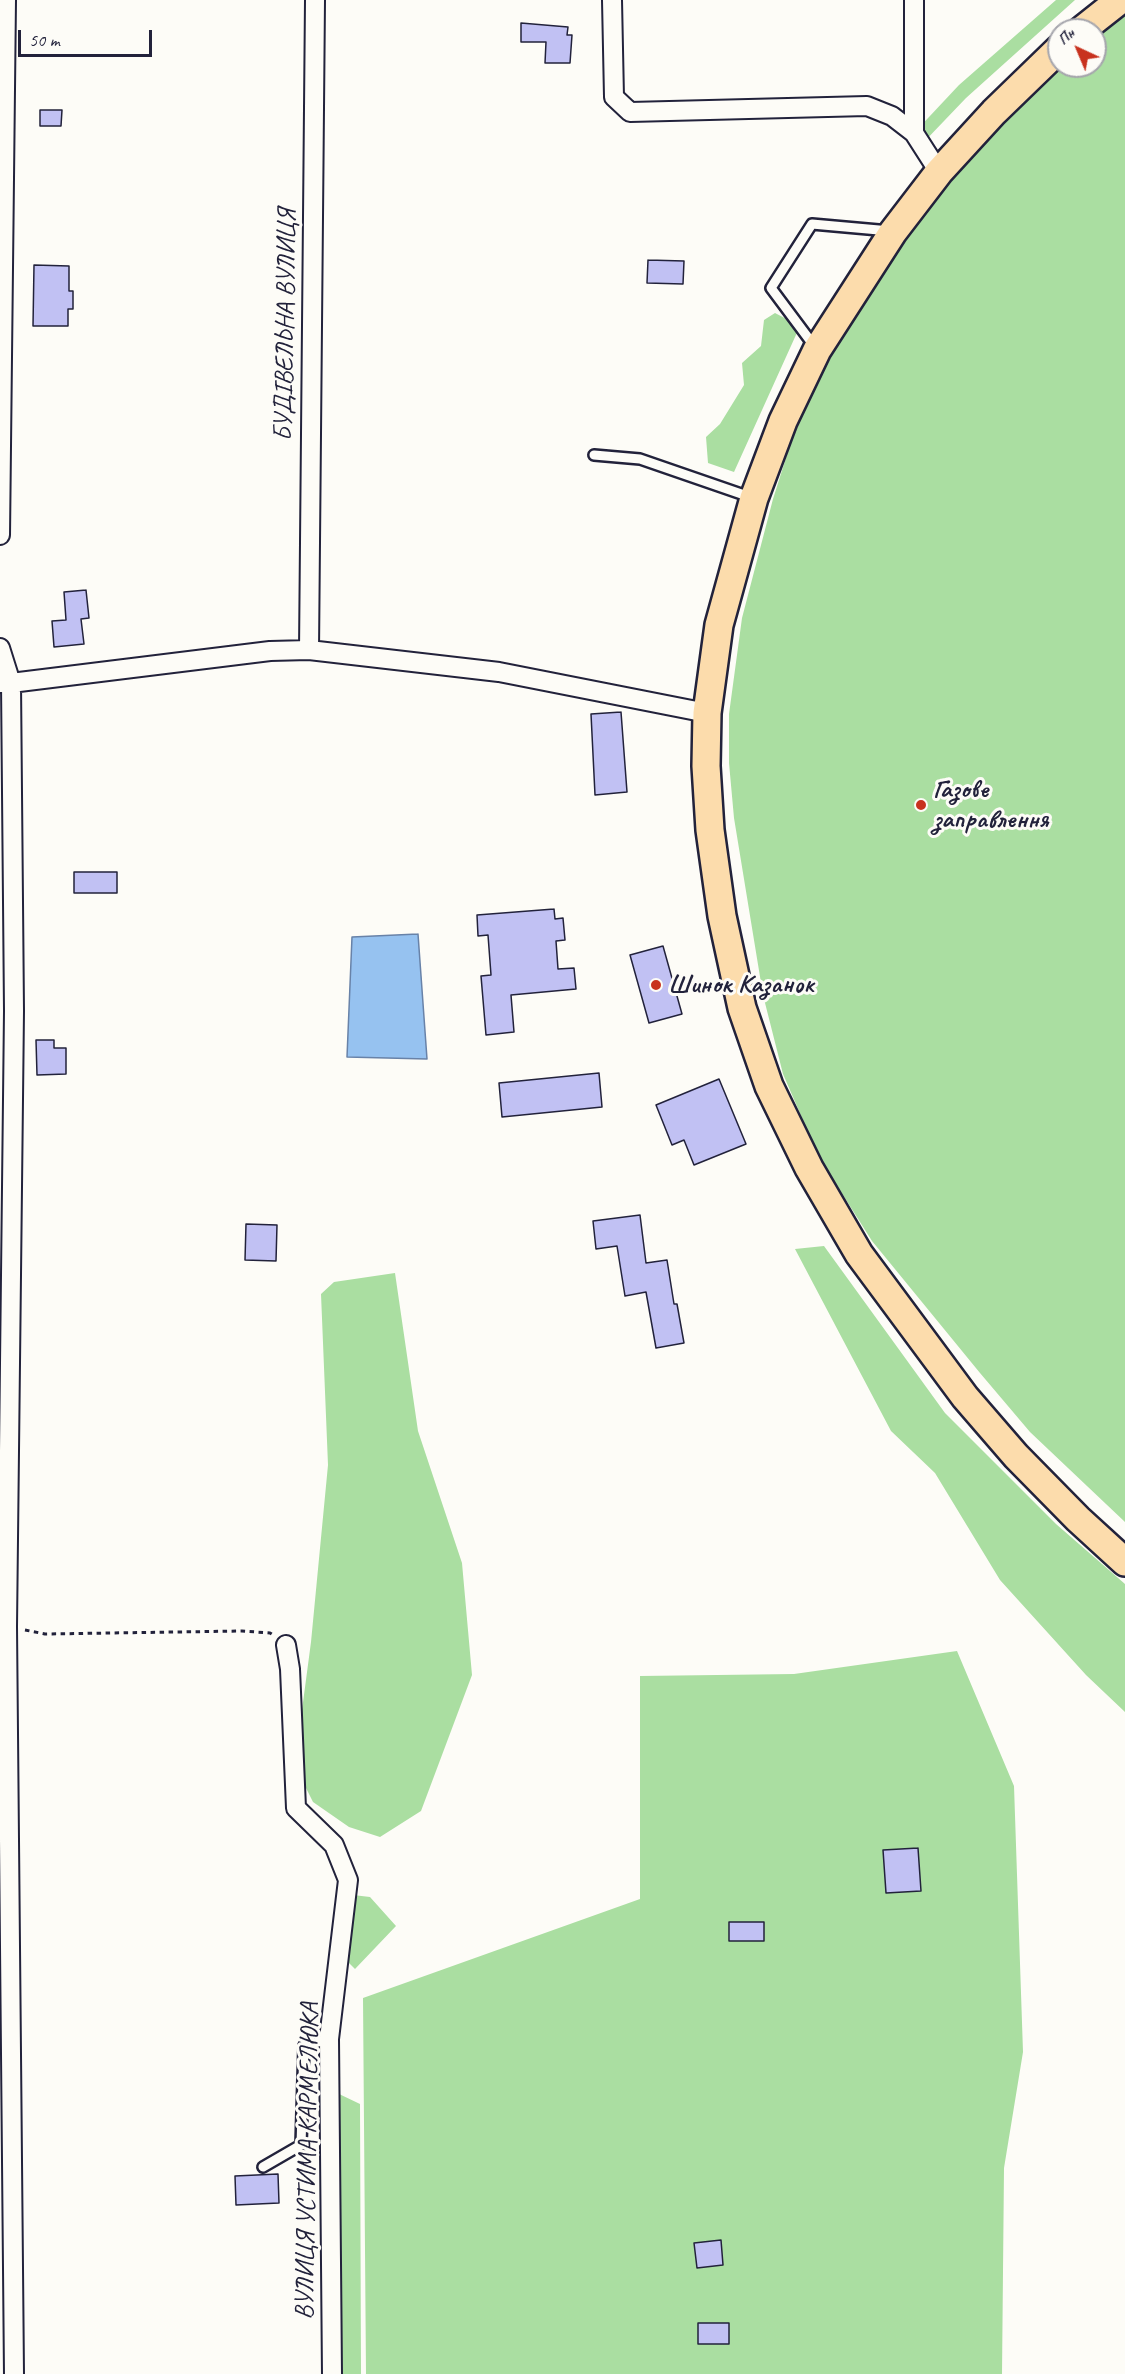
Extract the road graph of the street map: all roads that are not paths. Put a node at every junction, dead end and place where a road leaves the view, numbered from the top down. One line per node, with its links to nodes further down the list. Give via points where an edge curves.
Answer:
1 (6, 0): 14 (street)
2 (315, 0): 16 (street, БУДІВЕЛЬНА ВУЛИЦЯ)
3 (612, 0): 8 (street, via 614,97 630,112 867,106 892,116)
4 (914, 0): 8 (street)
5 (1120, 0): 6 (main road)
6 (1097, 18)
7 (1047, 61): 9 (main road)
8 (918, 138): 9 (street)
9 (939, 172): 10 (main road)
10 (893, 232): 11 (main road); 11 (lane, via 812,224 771,288)
11 (817, 350): 13 (main road, via 783,421)
12 (594, 455): 13 (lane, via 640,459)
13 (754, 498): 18 (main road, via 719,625)
14 (0, 535)
15 (0, 648): 17 (street)
16 (309, 650): 17 (street, via 270,651); 18 (street, via 499,672)
17 (6, 683): 23 (street, via 14,1011 7,1626)
18 (707, 713): 19 (main road, via 710,830 739,997 769,1086 804,1158 859,1254 965,1397 1016,1456)
19 (1125, 1562)
20 (286, 1645): 21 (street, ВУЛИЦЯ УСТИМА КАРМЕЛЮКА, via 296,1808 334,1845 348,1880)
21 (329, 2039): 22 (lane, via 304,2046 301,2145); 24 (street, ВУЛИЦЯ УСТИМА КАРМЕЛЮКА)
22 (263, 2167)
23 (14, 2374)
24 (332, 2374)

